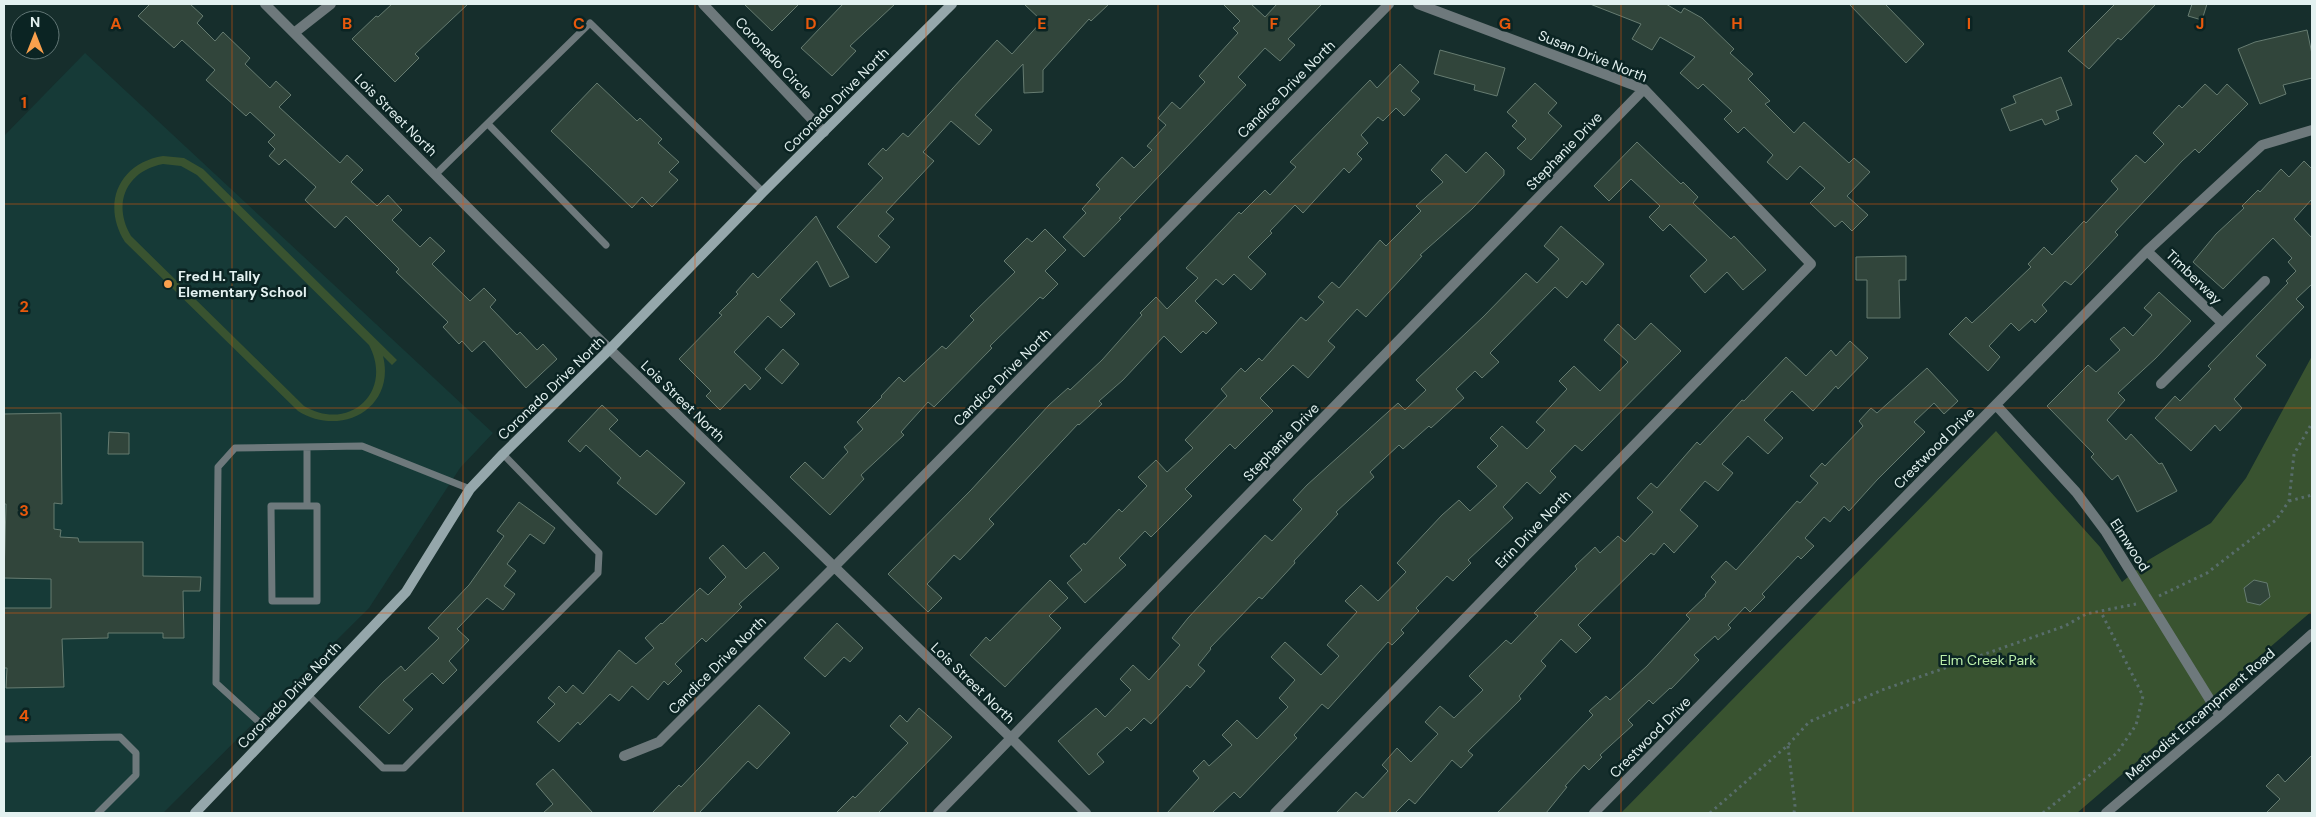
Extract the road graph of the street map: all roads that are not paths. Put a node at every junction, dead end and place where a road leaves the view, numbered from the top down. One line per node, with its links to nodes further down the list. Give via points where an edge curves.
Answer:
1 (265, 4): 7 (street, Lois Street North)
2 (331, 4): 7 (street)
3 (703, 4): 11 (street, Coronado Circle)
4 (952, 4): 11 (street, Coronado Drive North)
5 (1389, 4): 26 (street, Candice Drive North)
6 (1418, 4): 8 (street, Susan Drive North)
7 (294, 33): 12 (street, Lois Street North)
8 (1644, 89): 16 (street, Susan Drive North); 32 (street, Stephanie Drive)
9 (488, 124): 12 (lane); 13 (lane, via 590,22); 14 (lane)
10 (2312, 130): 15 (street, Crestwood Drive, via 2262,145)
11 (824, 132): 13 (street, Coronado Drive North)
12 (436, 174): 19 (street, Lois Street North)
13 (763, 192): 19 (street, Coronado Drive North)
14 (606, 245)
15 (2147, 251): 18 (street, Timberway); 21 (street, Crestwood Drive)
16 (1811, 264): 38 (street, Erin Drive North)
17 (2265, 281): 18 (street, Timberway)
18 (2222, 323): 20 (street, Timberway)
19 (610, 350): 23 (street, Coronado Drive North); 26 (street, Lois Street North)
20 (2161, 384)
21 (1996, 405): 29 (street, Elmwood, via 2076,492 2106,532); 39 (street, Crestwood Drive)
22 (307, 447): 24 (lane, via 362,446); 25 (lane); 30 (lane, via 235,448 218,467 216,683)
23 (503, 454): 24 (street, Coronado Drive North); 28 (lane, via 599,553 598,573 404,768 383,768)
24 (470, 489): 28 (street, Coronado Drive North, via 406,592)
25 (307, 506): 25 (lane, via 317,506 317,601 272,601 271,506)
26 (834, 567): 32 (street, Lois Street North); 33 (street, Candice Drive North, via 659,742)
27 (2312, 634): 29 (street, Methodist Encampment Road)
28 (308, 695): 30 (street, Coronado Drive North)
29 (2220, 716): 40 (street, Methodist Encampment Road)
30 (272, 733): 35 (street, Coronado Drive North)
31 (4, 739): 34 (lane, via 120,737 136,753 136,775)
32 (1012, 739): 36 (street, Stephanie Drive); 37 (street, Lois Street North)
33 (624, 756)
34 (98, 813)
35 (194, 813)
36 (938, 813)
37 (1086, 813)
38 (1275, 813)
39 (1594, 813)
40 (2106, 813)

